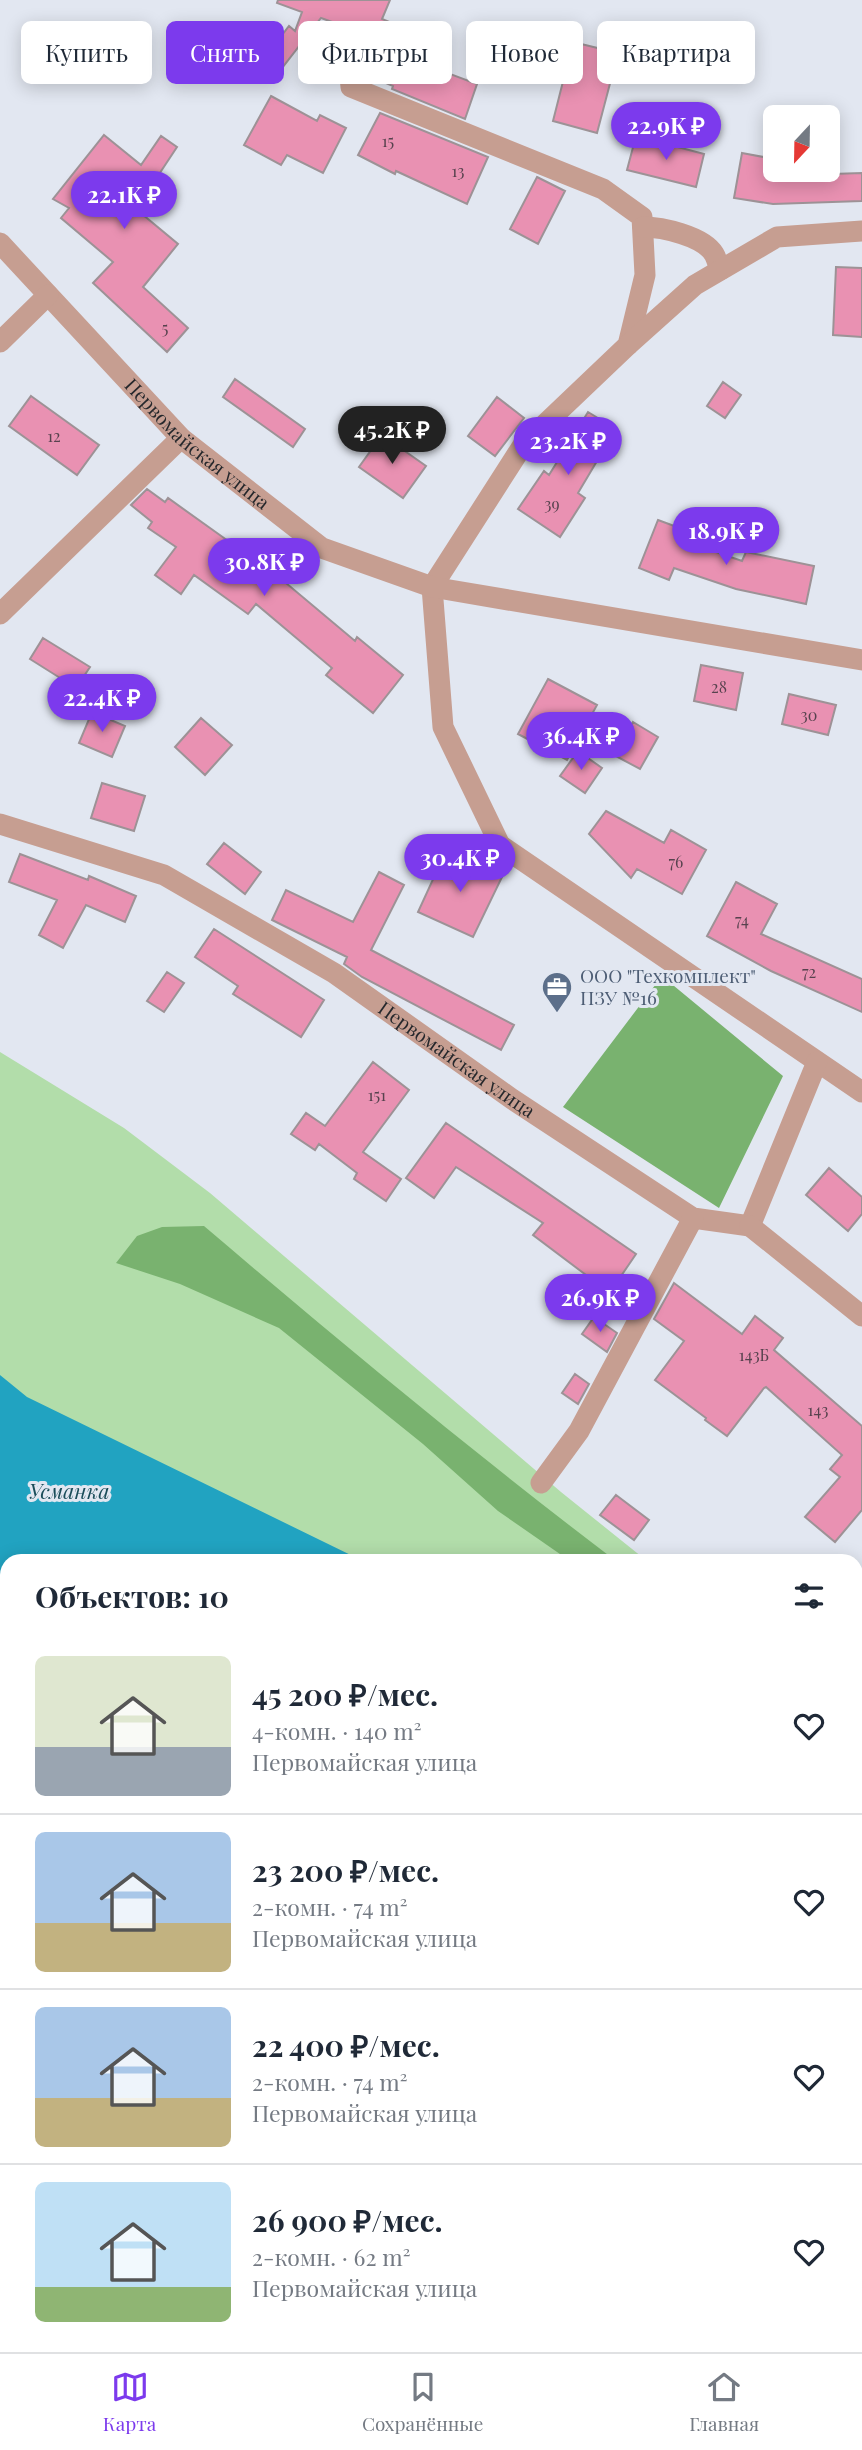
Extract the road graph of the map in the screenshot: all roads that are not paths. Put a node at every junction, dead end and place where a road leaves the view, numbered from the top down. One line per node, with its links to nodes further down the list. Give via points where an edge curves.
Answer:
1 (351, 84): 2 (street, via 603,189 642,217)
2 (643, 227): 5 (street, via 690,237 713,253); 8 (street, via 645,275)
3 (862, 231): 5 (street, via 777,237)
4 (0, 243): 6 (street, Первомайская улица)
5 (720, 270): 8 (street, via 695,285)
6 (48, 295): 7 (street); 9 (street, Первомайская улица)
7 (0, 342)
8 (628, 345): 10 (street, via 523,445)
9 (181, 438): 10 (street, Первомайская улица, via 322,548); 11 (street)
10 (432, 587): 12 (street, Первомайская улица); 14 (street, via 443,727 500,845)
11 (0, 614)
12 (862, 660)
13 (0, 824): 16 (street, Первомайская улица, via 164,875 334,973 512,1099)
14 (817, 1062): 15 (street); 17 (street)
15 (862, 1092)
16 (693, 1218): 17 (street, Первомайская улица); 19 (street, via 579,1431)
17 (750, 1226): 18 (street)
18 (862, 1316)
19 (541, 1483)

